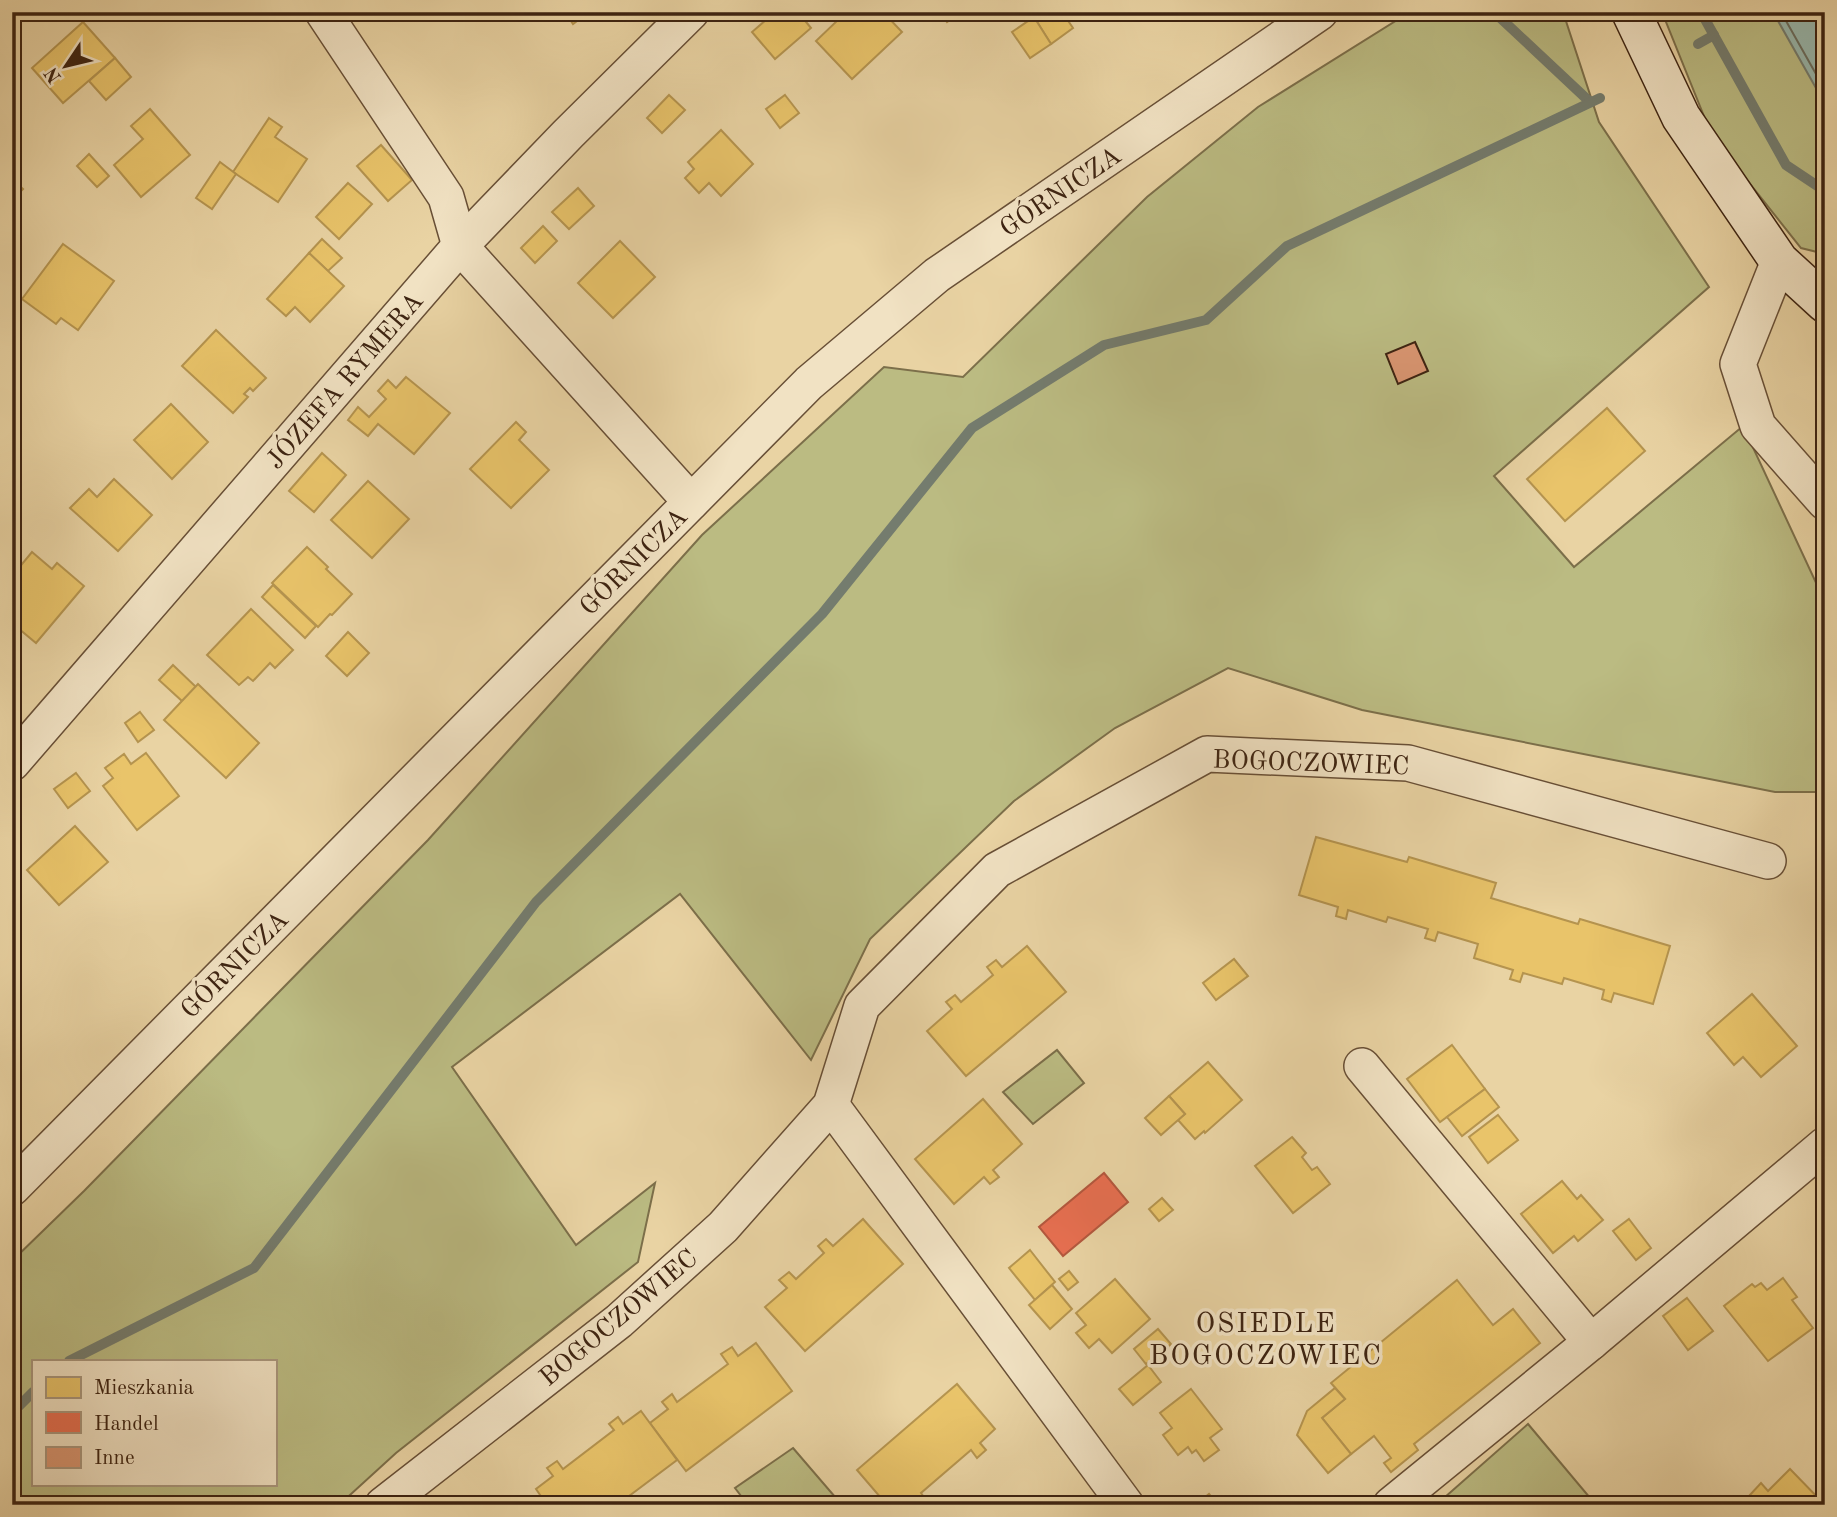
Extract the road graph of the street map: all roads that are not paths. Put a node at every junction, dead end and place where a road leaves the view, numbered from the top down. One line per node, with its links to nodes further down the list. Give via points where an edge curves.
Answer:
1 (323, 12): 5 (street, via 446,197)
2 (691, 12): 5 (street, JÓZEFA RYMERA)
3 (1320, 12): 8 (street, GÓRNICZA, via 937,275 809,383)
4 (1631, 12): 6 (main road, via 1681,117)
5 (460, 246): 8 (street); 10 (street, JÓZEFA RYMERA)
6 (1779, 261): 7 (main road); 9 (street, via 1738,364 1758,426)
7 (1825, 303)
8 (691, 502): 15 (street, GÓRNICZA)
9 (1825, 502)
10 (12, 762)
11 (1768, 861): 13 (street, BOGOCZOWIEC, via 1408,764 1207,754 997,870 862,1006)
12 (1362, 1066): 16 (street)
13 (831, 1104): 17 (street, BOGOCZOWIEC, via 723,1227 619,1321); 18 (street)
14 (1825, 1145): 16 (street)
15 (12, 1188)
16 (1591, 1342): 19 (street)
17 (383, 1505)
18 (1126, 1505)
19 (1391, 1505)

